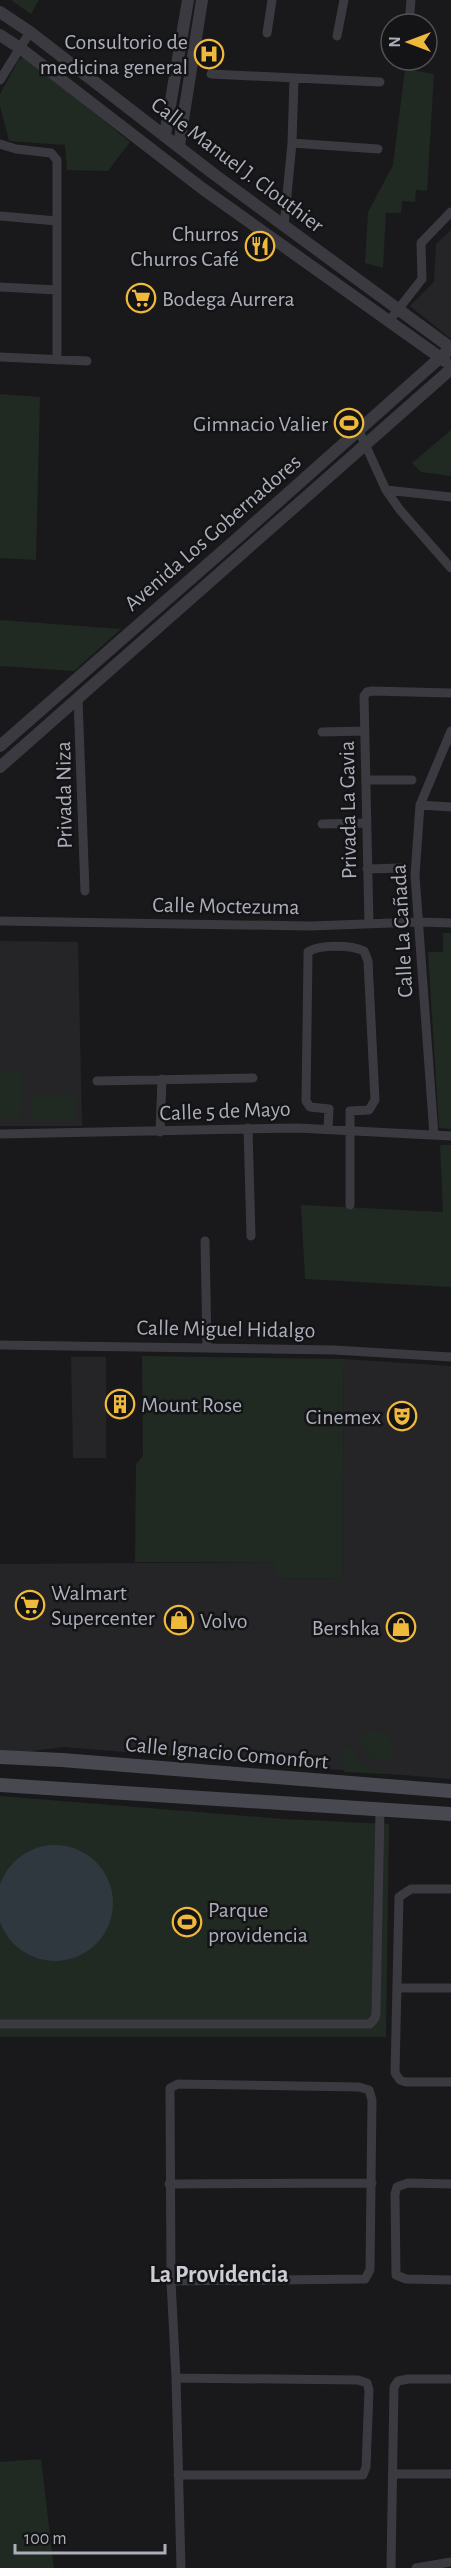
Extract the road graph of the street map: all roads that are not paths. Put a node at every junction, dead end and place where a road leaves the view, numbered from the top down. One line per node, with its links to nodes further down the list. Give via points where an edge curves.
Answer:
1 (188, 0): 11 (street)
2 (202, 0): 12 (street)
3 (272, 0): 7 (street)
4 (344, 0): 9 (street)
5 (0, 12): 6 (street, Calle Manuel J. Clouthier)
6 (30, 32): 10 (street); 17 (street, Calle Manuel J. Clouthier)
7 (267, 33)
8 (0, 35): 10 (street, Calle Manuel J. Clouthier)
9 (337, 36)
10 (20, 48): 15 (street); 29 (street, Calle Manuel J. Clouthier, via 203,189)
11 (176, 72): 12 (street); 17 (street)
12 (190, 74): 20 (street)
13 (211, 74): 14 (street)
14 (294, 79): 16 (street); 18 (street)
15 (0, 80)
16 (380, 82)
17 (165, 135): 20 (street, Calle Manuel J. Clouthier)
18 (292, 143): 21 (street); 25 (street)
19 (0, 144): 24 (street, via 51,153 57,160)
20 (179, 146): 25 (street, Calle Manuel J. Clouthier)
21 (378, 149)
22 (451, 212): 28 (street, via 421,243 422,279)
23 (0, 216): 24 (street)
24 (57, 221): 27 (street)
25 (284, 226): 28 (street, Calle Manuel J. Clouthier)
26 (0, 287): 27 (street)
27 (57, 290): 33 (street)
28 (398, 310): 29 (street); 30 (street, Calle Manuel J. Clouthier)
29 (389, 321): 32 (street, Calle Manuel J. Clouthier)
30 (451, 348): 32 (street, Avenida Los Gobernadores)
31 (0, 357): 33 (street)
32 (440, 357): 35 (street, Calle Manuel J. Clouthier); 36 (street, Avenida Los Gobernadores)
33 (57, 360): 34 (street)
34 (87, 361)
35 (451, 367): 37 (street, Avenida Los Gobernadores)
36 (359, 431): 37 (street); 41 (street, Avenida Los Gobernadores)
37 (366, 446): 38 (street); 42 (street, Avenida Los Gobernadores)
38 (386, 490): 39 (street); 40 (street)
39 (451, 497)
40 (451, 568)
41 (96, 662): 42 (street); 49 (street, Avenida Los Gobernadores)
42 (106, 673): 44 (street, Avenida Los Gobernadores)
43 (450, 693): 45 (street, Privada La Gavia, via 367,692)
44 (78, 698): 51 (street, Avenida Los Gobernadores); 60 (street, Privada Niza)
45 (365, 731): 47 (street); 52 (street, Privada La Gavia)
46 (451, 731): 54 (street, Calle La Cañada)
47 (322, 732)
48 (0, 734): 49 (street)
49 (14, 734): 50 (street, Avenida Los Gobernadores)
50 (0, 746)
51 (0, 767)
52 (366, 780): 53 (street); 56 (street, Privada La Gavia)
53 (412, 780)
54 (420, 805): 55 (street); 62 (street, Calle La Cañada, via 416,875)
55 (451, 807)
56 (366, 823): 57 (street); 58 (street, Privada La Gavia)
57 (322, 824)
58 (367, 868): 59 (street); 64 (street, Privada La Gavia)
59 (401, 868)
60 (85, 891)
61 (0, 921): 64 (street, Calle Moctezuma)
62 (419, 922): 63 (street, Calle Moctezuma); 64 (street, Calle Moctezuma); 73 (street, Calle La Cañada)
63 (451, 923)
64 (369, 924)
65 (253, 1078): 66 (street)
66 (162, 1079): 67 (street); 71 (street)
67 (96, 1080)
68 (248, 1128): 69 (street, Calle 5 de Mayo); 71 (street, Calle 5 de Mayo); 76 (street)
69 (328, 1128): 70 (street, Calle 5 de Mayo); 70 (street, via 328,1109 310,1107 306,1101 308,952 316,948 356,948 364,951 368,961 375,1100 369,1110 350,1111)
70 (350, 1129): 73 (street, Calle 5 de Mayo); 75 (street)
71 (160, 1132): 72 (street, Calle 5 de Mayo)
72 (0, 1134)
73 (434, 1135): 74 (street, Calle 5 de Mayo)
74 (451, 1136)
75 (351, 1205)
76 (251, 1236)
77 (205, 1242): 79 (street)
78 (0, 1345): 79 (street, Calle Miguel Hidalgo)
79 (207, 1347): 80 (street, Calle Miguel Hidalgo)
80 (451, 1357)
81 (0, 1757): 83 (main road, Calle Ignacio Comonfort)
82 (0, 1785): 84 (main road, Calle Ignacio Comonfort)
83 (451, 1791)
84 (380, 1809): 85 (main road, Calle Ignacio Comonfort); 89 (street, via 376,2013 370,2024)
85 (451, 1814)
86 (451, 1889): 87 (street, via 411,1889 399,1897)
87 (398, 1988): 88 (street); 90 (street, via 397,2078 406,2082)
88 (451, 1988)
89 (0, 2024)
90 (451, 2082)
91 (372, 2183): 92 (street); 92 (street, via 369,2090 178,2084 169,2092); 95 (street, via 370,2270 365,2279)
92 (170, 2184): 95 (street)
93 (451, 2184): 94 (street, via 408,2183 397,2187 395,2194 396,2275 406,2279)
94 (451, 2280)
95 (171, 2281): 96 (street)
96 (176, 2378): 100 (street); 100 (street, via 358,2380 367,2383 369,2390 363,2475)
97 (451, 2379): 98 (street, via 408,2379 398,2381 394,2387)
98 (393, 2474): 99 (street); 103 (street)
99 (451, 2474)
100 (178, 2475): 102 (street)
101 (451, 2562): 104 (street)
102 (181, 2568)
103 (392, 2568)
104 (416, 2568)

